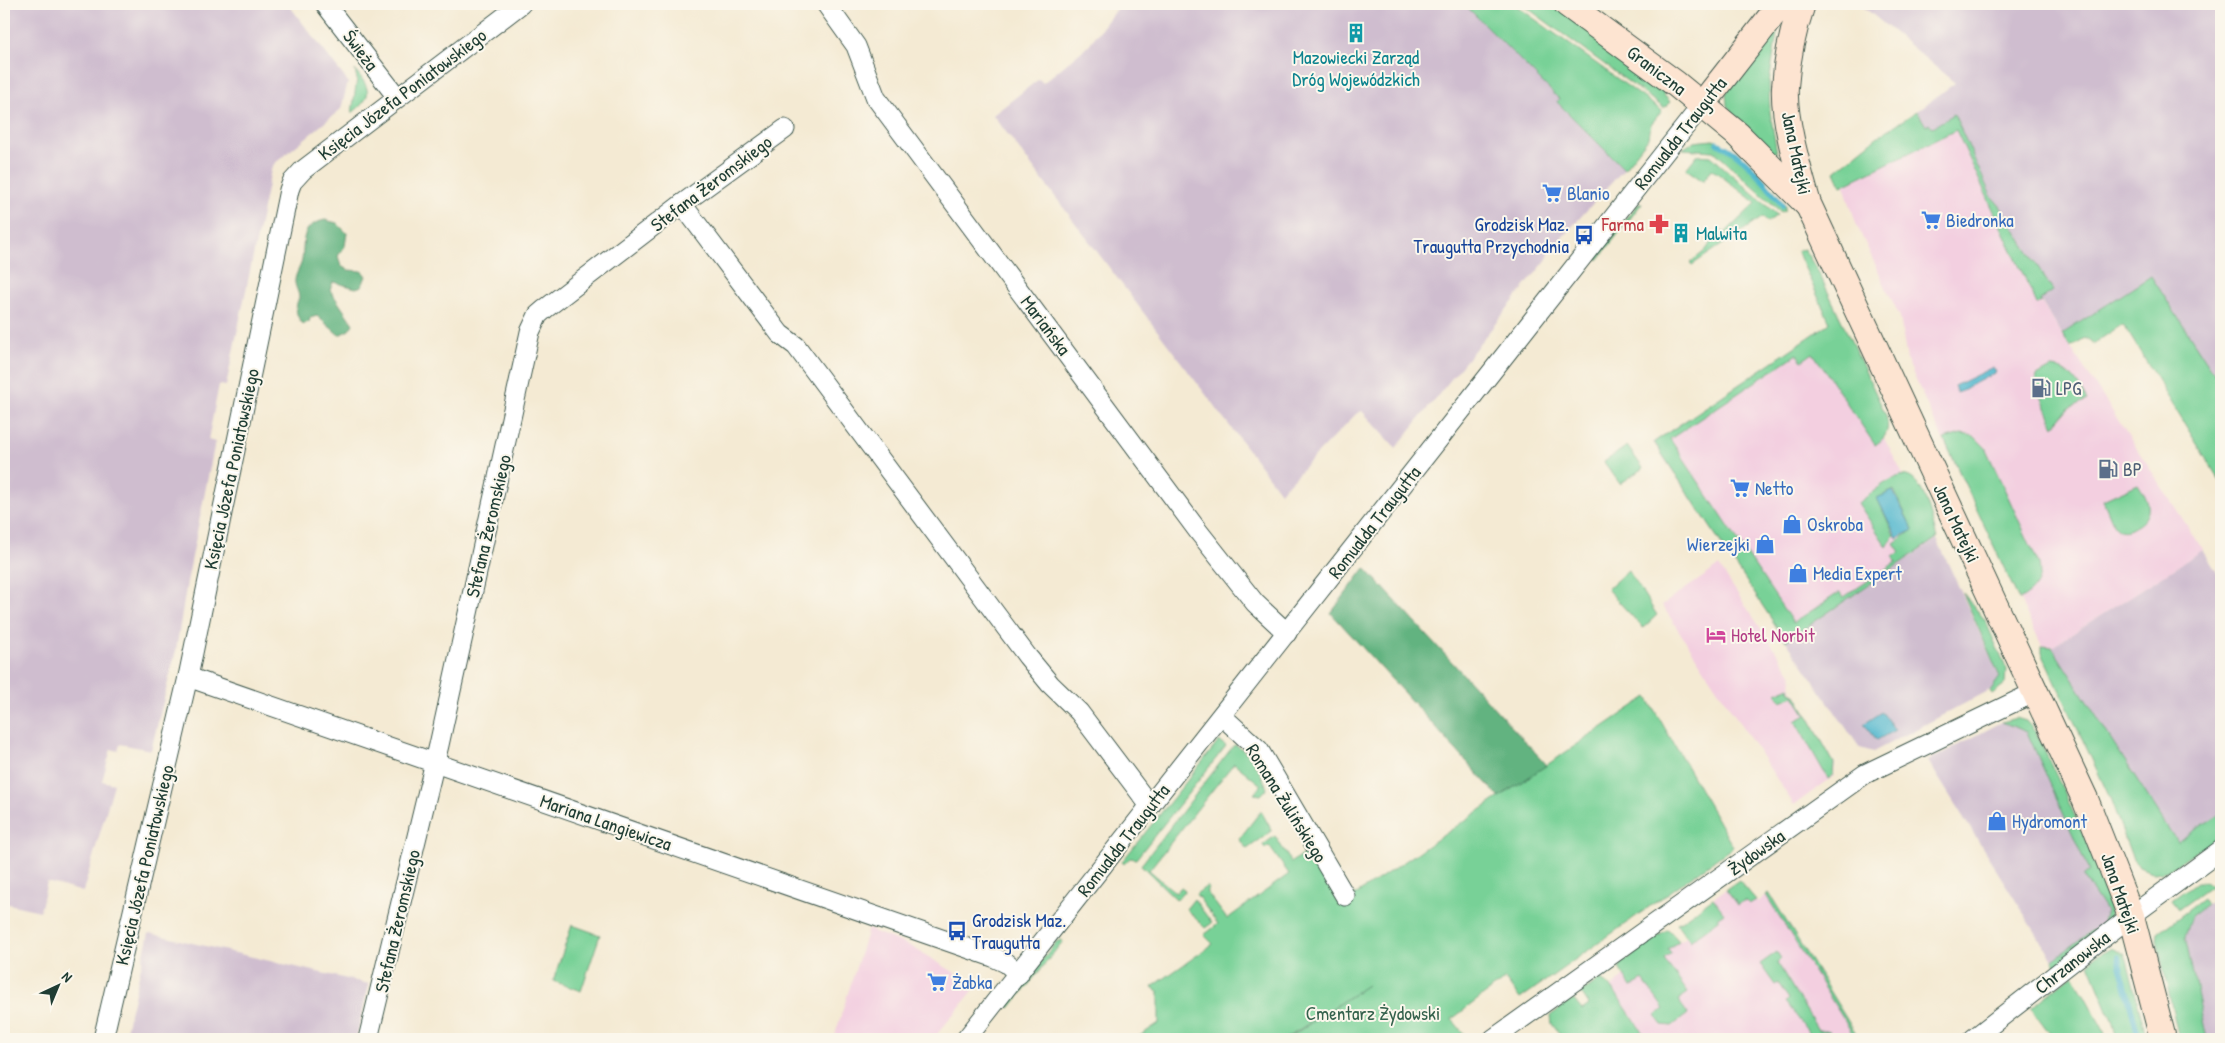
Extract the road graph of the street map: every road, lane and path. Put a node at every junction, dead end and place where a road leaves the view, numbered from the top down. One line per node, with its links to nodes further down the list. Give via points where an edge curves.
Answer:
1 (325, 4): 7 (street, Świeża)
2 (521, 4): 7 (street, Księcia Józefa Poniatowskiego)
3 (826, 4): 12 (street, Mariańska, via 856,46 876,98 1198,531 1255,603)
4 (1781, 4): 8 (street, Romualda Traugutta)
5 (1802, 4): 11 (street, Jana Matejki, via 1793,32 1785,88 1795,156)
6 (1576, 6): 8 (street, Graniczna)
7 (397, 97): 13 (street, Księcia Józefa Poniatowskiego, via 303,170 289,190)
8 (1702, 105): 11 (street, Graniczna, via 1737,134); 12 (street, Romualda Traugutta)
9 (784, 129): 10 (street, Stefana Żeromskiego)
10 (682, 204): 16 (street, Stefana Żeromskiego, via 544,309 530,332); 17 (street, via 780,334 796,346 1027,656 1079,712)
11 (1808, 204): 14 (street, Jana Matejki)
12 (1287, 633): 15 (street, Romualda Traugutta)
13 (188, 678): 16 (street, Mariana Langiewicza); 22 (street, Księcia Józefa Poniatowskiego)
14 (2035, 692): 20 (street, Jana Matejki, via 2085,799); 25 (street, Żydowska, via 1865,774)
15 (1222, 716): 17 (street, Romualda Traugutta); 19 (street, Romana Żulińskiego, via 1259,750)
16 (435, 762): 21 (street, Mariana Langiewicza, via 993,957); 23 (street, Stefana Żeromskiego)
17 (1150, 806): 21 (street, Romualda Traugutta)
18 (2221, 850): 20 (street, Chrzanowska)
19 (1345, 896)
20 (2131, 916): 26 (street, Chrzanowska); 27 (street, Jana Matejki)
21 (1020, 974): 24 (street, Romualda Traugutta)
22 (102, 1039)
23 (368, 1039)
24 (966, 1039)
25 (1493, 1039)
26 (1973, 1039)
27 (2163, 1039)

